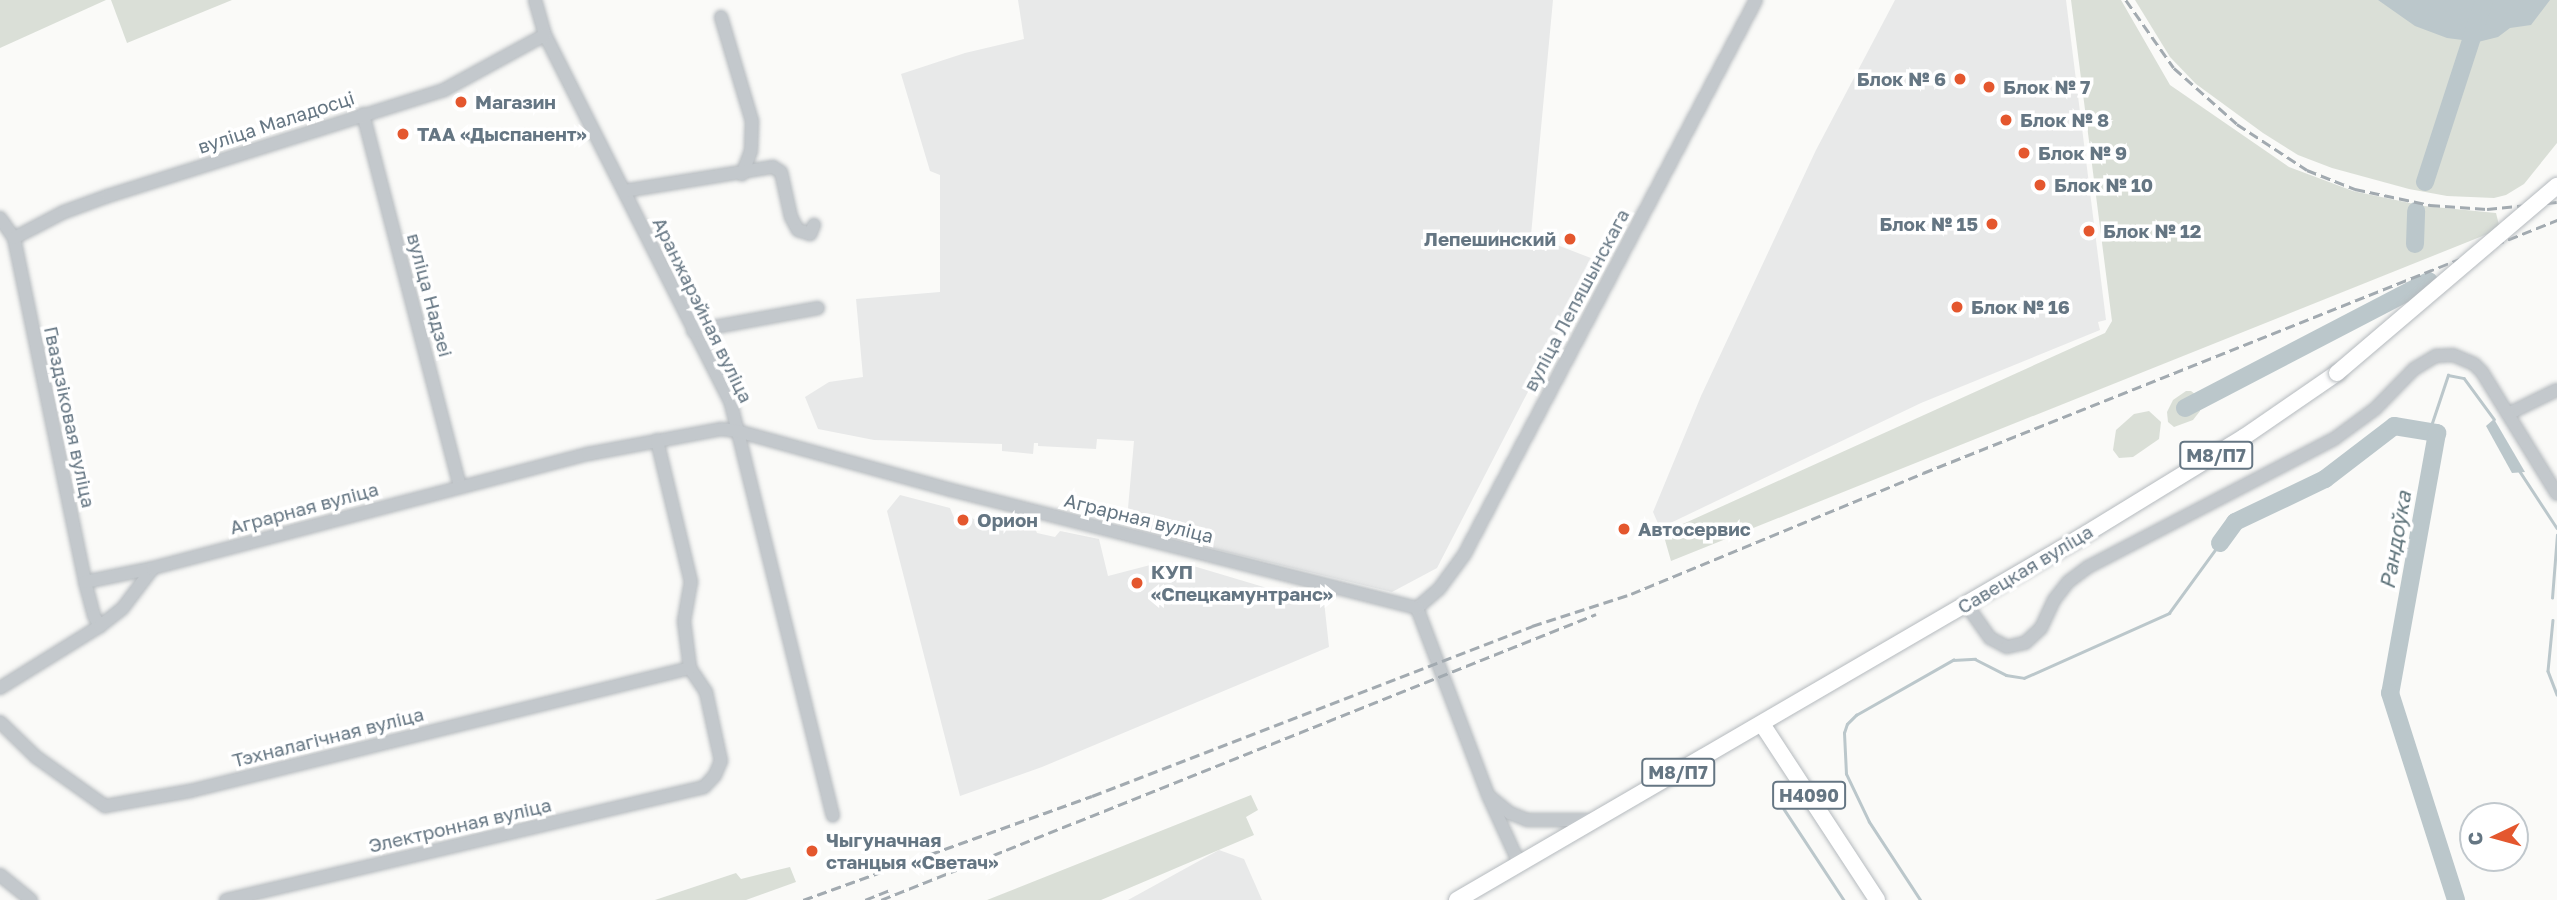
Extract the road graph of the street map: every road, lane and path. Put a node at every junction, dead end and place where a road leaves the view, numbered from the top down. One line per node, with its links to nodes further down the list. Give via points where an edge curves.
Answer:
1 (535, 0): 4 (street, Аранжарэйная вуліца)
2 (1756, 0): 24 (street, вуліца Лепяшынскага, via 1464,555)
3 (721, 17): 6 (street, via 752,121 751,151)
4 (545, 35): 5 (street, вуліца Маладосці, via 444,90); 8 (street, Аранжарэйная вуліца)
5 (363, 114): 11 (street, вуліца Маладосці, via 108,195); 19 (street, вуліца Надзеі)
6 (742, 174): 8 (street); 10 (street, via 773,167 780,172 798,230 810,234)
7 (2557, 186): 23 (main road, Савецкая вуліца / М8/П7, bridge, via 2337,373 2212,457)
8 (624, 191): 13 (street, Аранжарэйная вуліца)
9 (0, 218): 11 (street, Гваздзіковая вуліца)
10 (814, 225)
11 (14, 238): 22 (street, Гваздзіковая вуліца)
12 (818, 307): 13 (street)
13 (693, 331): 16 (street, Аранжарэйная вуліца, via 731,404)
14 (2557, 390): 15 (street)
15 (2510, 412): 18 (street); 23 (street, via 2482,372 2463,359 2445,355 2422,363 2375,410 2334,439 2088,567 2068,582 2041,628 2025,643 2007,647 1990,638)
16 (737, 431): 17 (street, Аграрная вуліца, via 700,431); 24 (street, Аграрная вуліца); 31 (street, Аранжарэйная вуліца)
17 (657, 440): 19 (street, Аграрная вуліца); 26 (street, via 691,582 684,621)
18 (2553, 477): 20 (street)
19 (460, 486): 21 (street, Аграрная вуліца)
20 (2557, 494)
21 (153, 568): 22 (street, Аграрная вуліца); 25 (street, via 122,609)
22 (85, 582): 25 (street, Гваздзіковая вуліца)
23 (1966, 604): 29 (main road, Савецкая вуліца / М8/П7)
24 (1417, 608): 30 (street)
25 (100, 626): 27 (street)
26 (690, 668): 28 (street, Тэхналагічная вуліца, via 190,791 105,806 36,757); 36 (street, Электронная вуліца, via 706,692 720,761 704,787)
27 (0, 688)
28 (0, 722)
29 (1762, 724): 32 (main road, Савецкая вуліца / М8/П7); 38 (main road, Н4090)
30 (1488, 795): 32 (street, via 1527,820); 33 (street)
31 (833, 816)
32 (1594, 820): 33 (main road, Савецкая вуліца / М8/П7)
33 (1519, 863): 37 (main road, Савецкая вуліца / М8/П7)
34 (0, 875): 35 (street)
35 (31, 900)
36 (226, 900)
37 (1457, 900)
38 (1877, 900)

